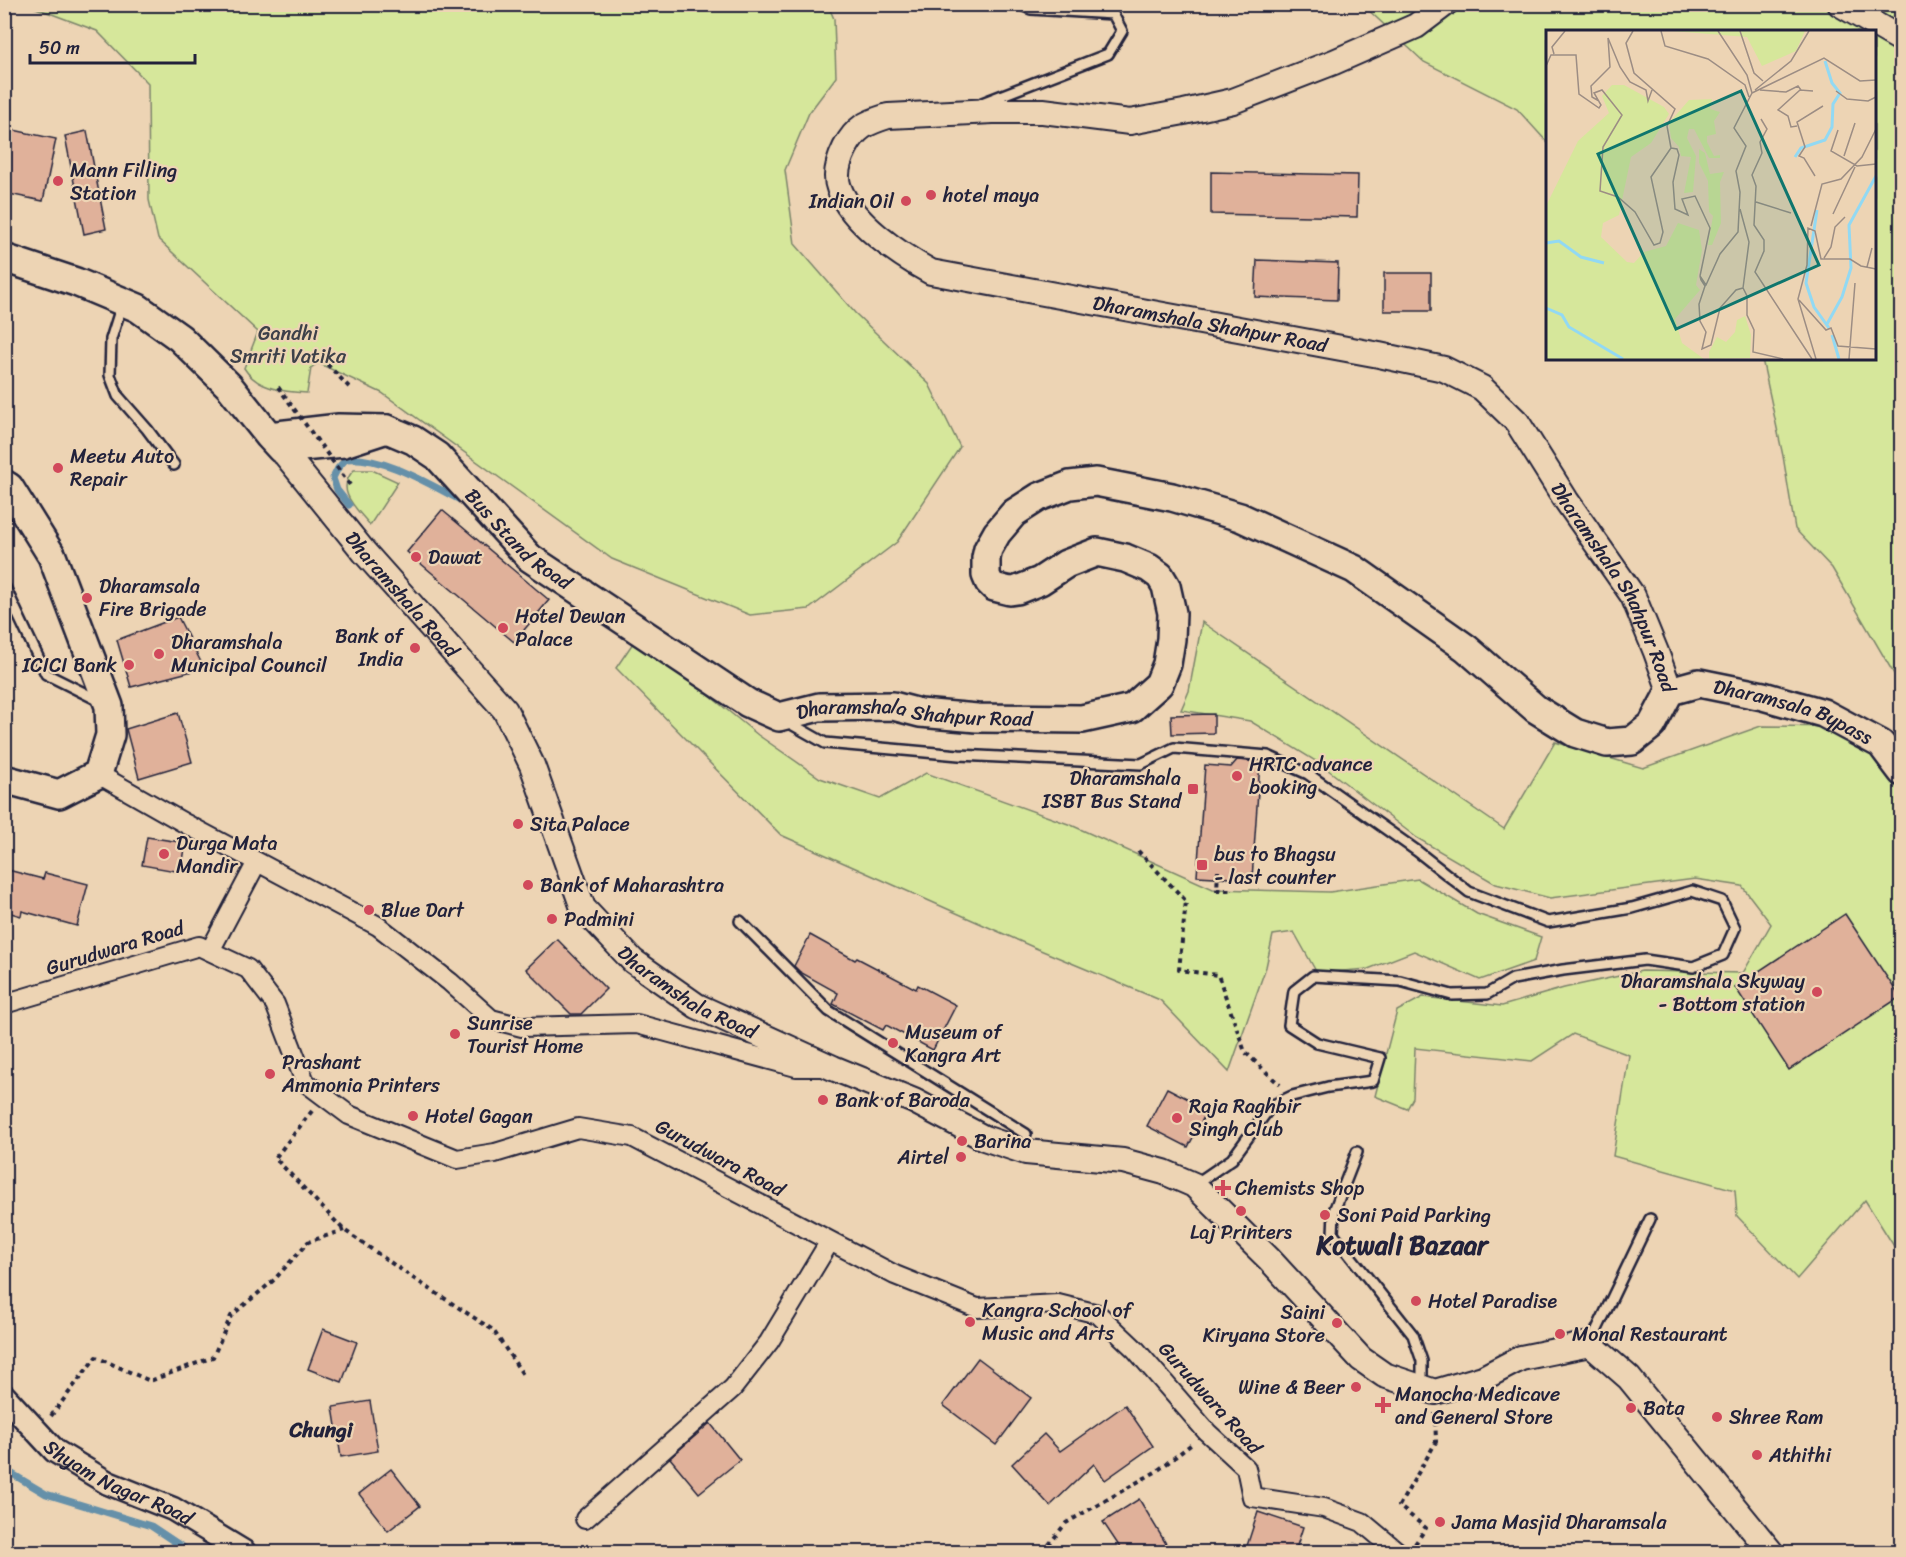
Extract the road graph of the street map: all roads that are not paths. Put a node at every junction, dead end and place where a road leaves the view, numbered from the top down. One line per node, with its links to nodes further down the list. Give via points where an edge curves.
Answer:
1 (1019, 4): 5 (lane, via 1031,9 1113,14 1122,31 1108,54)
2 (1445, 4): 5 (main road, Dharamshala Shahpur Road, via 1416,26 1233,101 1130,122 1043,111)
3 (1840, 4): 4 (main road)
4 (1902, 40)
5 (957, 113): 12 (main road, Dharamshala Shahpur Road, via 888,116 860,126 848,142 837,169 838,187 864,223 888,245 931,272 1379,355 1444,369 1482,388 1517,422 1633,596)
6 (4, 258): 7 (main road, Dharamshala Road)
7 (123, 302): 8 (main road, Dharamshala Road, via 180,338 229,386); 9 (lane, via 111,339 110,375 118,396)
8 (275, 442): 14 (main road, Bus Stand Road, via 339,428 387,429 413,440 437,456 530,558 748,703); 22 (main road, Dharamshala Road, via 365,553 505,710 532,765 583,908 633,961 697,1006)
9 (174, 465)
10 (4, 484): 13 (main road, via 52,556)
11 (4, 585): 13 (lane, via 46,674)
12 (1670, 691): 14 (main road, Dharamshala Shahpur Road, via 1652,725 1632,741 1607,743 1575,733 1536,709 1466,648 1353,569 1240,517 1172,497 1095,482 1049,493 1014,513 988,549 986,575 994,587 1017,590 1097,552 1125,558 1160,576 1172,613 1167,664 1159,684 1132,708 1082,719 977,718 920,713 893,706 819,707); 15 (main road, Dharamsala Bypass, via 1700,683 1823,713 1881,744)
13 (109, 706): 16 (main road, via 110,735)
14 (779, 717): 25 (lane, via 825,743 959,755 1141,764 1174,748 1268,756 1308,774 1469,892 1538,918 1548,921 1632,908 1692,891 1722,902 1735,928 1723,955 1693,967 1645,960 1514,979 1487,994 1452,995 1400,981 1313,976 1294,991 1289,1025 1317,1043 1380,1058 1373,1082 1328,1087 1271,1106 1232,1160)
15 (1902, 772)
16 (98, 774): 17 (main road, via 59,794); 18 (street)
17 (4, 779)
18 (257, 861): 20 (street); 22 (street, via 378,926 491,1019 522,1027 638,1024 796,1066)
19 (740, 921): 23 (lane, via 829,1011)
20 (210, 951): 21 (street, Gurudwara Road, via 200,946); 27 (street, Gurudwara Road, via 248,969 275,1004 305,1082 349,1115 457,1160 578,1128 632,1137)
21 (4, 1004)
22 (833, 1068): 25 (main road, Dharamshala Road, via 914,1101 984,1138 1026,1152 1123,1161)
23 (1026, 1134)
24 (1357, 1152): 29 (lane, via 1334,1211 1333,1234 1413,1335)
25 (1194, 1185): 29 (main road, via 1361,1359 1384,1376)
26 (1650, 1219): 28 (lane)
27 (830, 1240): 31 (street, via 769,1342 734,1388); 33 (street, Gurudwara Road, via 895,1275 977,1308 1058,1304 1098,1314 1136,1350 1207,1432 1246,1468 1252,1497 1324,1508 1352,1518)
28 (1590, 1344): 29 (main road, via 1521,1358 1483,1378); 34 (main road, via 1629,1378)
29 (1428, 1390)
30 (4, 1396): 32 (street, Shyam Nagar Road, via 55,1451 108,1483 173,1509)
31 (585, 1519)
32 (244, 1552)
33 (1398, 1552)
34 (1771, 1552)

